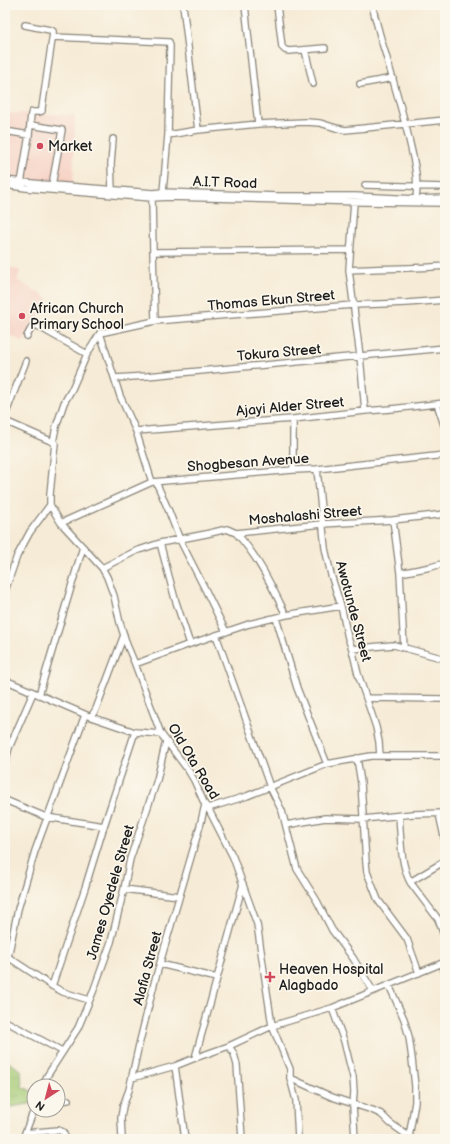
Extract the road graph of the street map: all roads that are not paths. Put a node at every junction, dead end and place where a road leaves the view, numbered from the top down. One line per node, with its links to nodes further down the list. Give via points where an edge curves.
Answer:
1 (183, 5): 16 (street)
2 (245, 5): 13 (street)
3 (277, 5): 8 (street, via 282,47 289,51)
4 (372, 5): 9 (street)
5 (25, 25): 6 (street, via 53,31)
6 (53, 37): 15 (street, via 42,111 32,112); 19 (street, via 169,42)
7 (325, 48): 8 (street)
8 (305, 50): 10 (street)
9 (392, 78): 11 (street); 14 (street)
10 (313, 84)
11 (360, 84)
12 (445, 120): 14 (street)
13 (258, 124): 14 (street, via 306,122 345,130); 16 (street)
14 (405, 124): 27 (street)
15 (30, 125): 18 (street); 24 (street, via 62,130)
16 (198, 130): 19 (street)
17 (5, 131): 18 (street)
18 (29, 135): 22 (street)
19 (168, 135): 30 (street)
20 (113, 139): 29 (street)
21 (5, 180): 22 (street, A.I.T Road)
22 (21, 183): 24 (street, A.I.T Road)
23 (5, 185): 31 (street, A.I.T Road)
24 (52, 185): 29 (street, A.I.T Road)
25 (365, 185): 26 (street)
26 (386, 185): 27 (street); 32 (street)
27 (418, 186): 28 (street); 35 (street)
28 (445, 187)
29 (112, 190): 31 (street, A.I.T Road)
30 (163, 192): 31 (street, A.I.T Road); 32 (street, A.I.T Road)
31 (130, 194): 33 (street, A.I.T Road)
32 (386, 197): 35 (street, A.I.T Road)
33 (152, 198): 36 (street, A.I.T Road); 39 (street)
34 (445, 198): 35 (street, A.I.T Road)
35 (416, 199)
36 (354, 202): 37 (street, A.I.T Road); 38 (street)
37 (445, 203)
38 (350, 250): 39 (street); 41 (street)
39 (153, 252): 44 (street)
40 (445, 266): 41 (street)
41 (348, 270): 43 (street)
42 (445, 300): 43 (street, Thomas Ekun Street)
43 (353, 305): 44 (street, Thomas Ekun Street); 49 (street)
44 (155, 321): 45 (street, Thomas Ekun Street)
45 (100, 333): 48 (street); 51 (street)
46 (27, 336): 48 (street, via 32,325 36,325)
47 (445, 348): 49 (street, Tokura Street)
48 (87, 354): 59 (street, via 64,403)
49 (360, 356): 51 (street, Tokura Street); 54 (street)
50 (26, 361): 56 (street)
51 (115, 378): 58 (street)
52 (445, 403): 53 (street, Ajayi Alder Street)
53 (437, 404): 54 (street, Ajayi Alder Street); 57 (street)
54 (364, 410): 55 (street, Ajayi Alder Street)
55 (293, 419): 58 (street, Ajayi Alder Street); 62 (street)
56 (5, 420): 59 (street)
57 (445, 428)
58 (136, 431): 63 (street)
59 (53, 442): 64 (street)
60 (445, 455): 61 (street, Shogbesan Avenue)
61 (317, 469): 62 (street, Shogbesan Avenue); 68 (street, Awotunde Street)
62 (293, 470): 63 (street, Shogbesan Avenue)
63 (154, 482): 67 (street, Shogbesan Avenue); 70 (street)
64 (50, 505): 67 (street, Old Ota Road); 76 (street, via 30,532)
65 (445, 514): 66 (street, Moshalashi Street)
66 (393, 520): 68 (street, Moshalashi Street); 75 (street)
67 (61, 523): 72 (street, Old Ota Road)
68 (322, 524): 69 (street, Moshalashi Street); 77 (street, Awotunde Street, via 331,575)
69 (236, 533): 70 (street, Moshalashi Street, via 227,529); 78 (street, via 262,569)
70 (180, 540): 71 (street, Moshalashi Street); 80 (street)
71 (160, 543): 74 (street, Moshalashi Street, via 136,551); 83 (street)
72 (82, 547): 74 (street, Old Ota Road); 89 (street)
73 (445, 563): 75 (street)
74 (102, 568): 81 (street, Old Ota Road, via 112,589)
75 (400, 573): 84 (street)
76 (5, 591)
77 (341, 606): 78 (street); 85 (street, Awotunde Street)
78 (286, 615): 79 (street)
79 (276, 618): 80 (street); 100 (street, via 297,688)
80 (226, 632): 82 (street)
81 (124, 635): 87 (street, Old Ota Road); 92 (street, via 96,709)
82 (216, 635): 83 (street); 101 (street)
83 (190, 644): 87 (street)
84 (404, 648): 85 (street, via 388,645); 86 (street)
85 (352, 649): 90 (street, Awotunde Street)
86 (445, 659)
87 (135, 664): 94 (street, Old Ota Road)
88 (5, 680): 89 (street)
89 (36, 694): 92 (street); 99 (street, via 9,748)
90 (367, 698): 91 (street); 96 (street, Awotunde Street, via 380,742)
91 (445, 699)
92 (88, 716): 93 (street); 106 (street)
93 (135, 732): 94 (street); 109 (street)
94 (161, 734): 95 (street, Old Ota Road)
95 (166, 741): 103 (street, Old Ota Road, via 188,770); 114 (street, James Oyedele Street, via 157,780 130,859)
96 (380, 756): 97 (street); 98 (street)
97 (445, 756)
98 (358, 758): 100 (street); 107 (street)
99 (5, 763)
100 (327, 764): 101 (street)
101 (270, 787): 103 (street); 108 (street)
102 (5, 800): 106 (street)
103 (207, 807): 113 (street, Old Ota Road, via 234,857); 115 (street, Alafia Street)
104 (442, 814): 105 (street); 110 (street)
105 (399, 816): 107 (street); 112 (street, via 404,866)
106 (46, 817): 109 (street); 117 (street, via 18,909)
107 (363, 819): 108 (street, via 325,818); 120 (street, via 367,872 374,892 381,906 407,939)
108 (286, 825): 125 (street, via 297,869 332,930)
109 (104, 826): 124 (street)
110 (445, 841)
111 (445, 861): 112 (street)
112 (410, 882): 116 (street, via 438,919)
113 (243, 884): 122 (street); 129 (street, Old Ota Road, via 257,924)
114 (124, 889): 115 (street); 126 (street, James Oyedele Street, via 111,942)
115 (179, 896): 119 (street, Alafia Street)
116 (445, 938)
117 (7, 956): 124 (street)
118 (444, 963): 120 (street); 121 (street)
119 (160, 964): 122 (street); 135 (street, Alafia Street)
120 (419, 973): 123 (street)
121 (445, 973)
122 (217, 978): 132 (street)
123 (389, 985): 125 (street); 140 (street, via 409,1037 415,1086)
124 (52, 986): 126 (street)
125 (373, 991): 127 (street)
126 (90, 1000): 131 (street, James Oyedele Street, via 78,1028)
127 (332, 1008): 129 (street); 137 (street, via 353,1077)
128 (5, 1021): 131 (street)
129 (272, 1026): 130 (street); 136 (street, Old Ota Road, via 290,1069)
130 (229, 1046): 132 (street); 144 (street, via 237,1066)
131 (62, 1051): 134 (street, James Oyedele Street)
132 (195, 1058): 133 (street)
133 (175, 1066): 135 (street); 143 (street)
134 (46, 1078)
135 (132, 1078): 142 (street, Alafia Street, via 121,1118)
136 (290, 1078): 137 (street); 145 (street, Old Ota Road, via 296,1100)
137 (353, 1105): 140 (street, via 381,1114); 146 (street)
138 (31, 1118): 139 (street)
139 (25, 1136): 141 (street, via 58,1130 63,1132)
140 (410, 1138)
141 (66, 1139)
142 (122, 1139)
143 (185, 1139)
144 (242, 1139)
145 (298, 1139)
146 (355, 1139)

